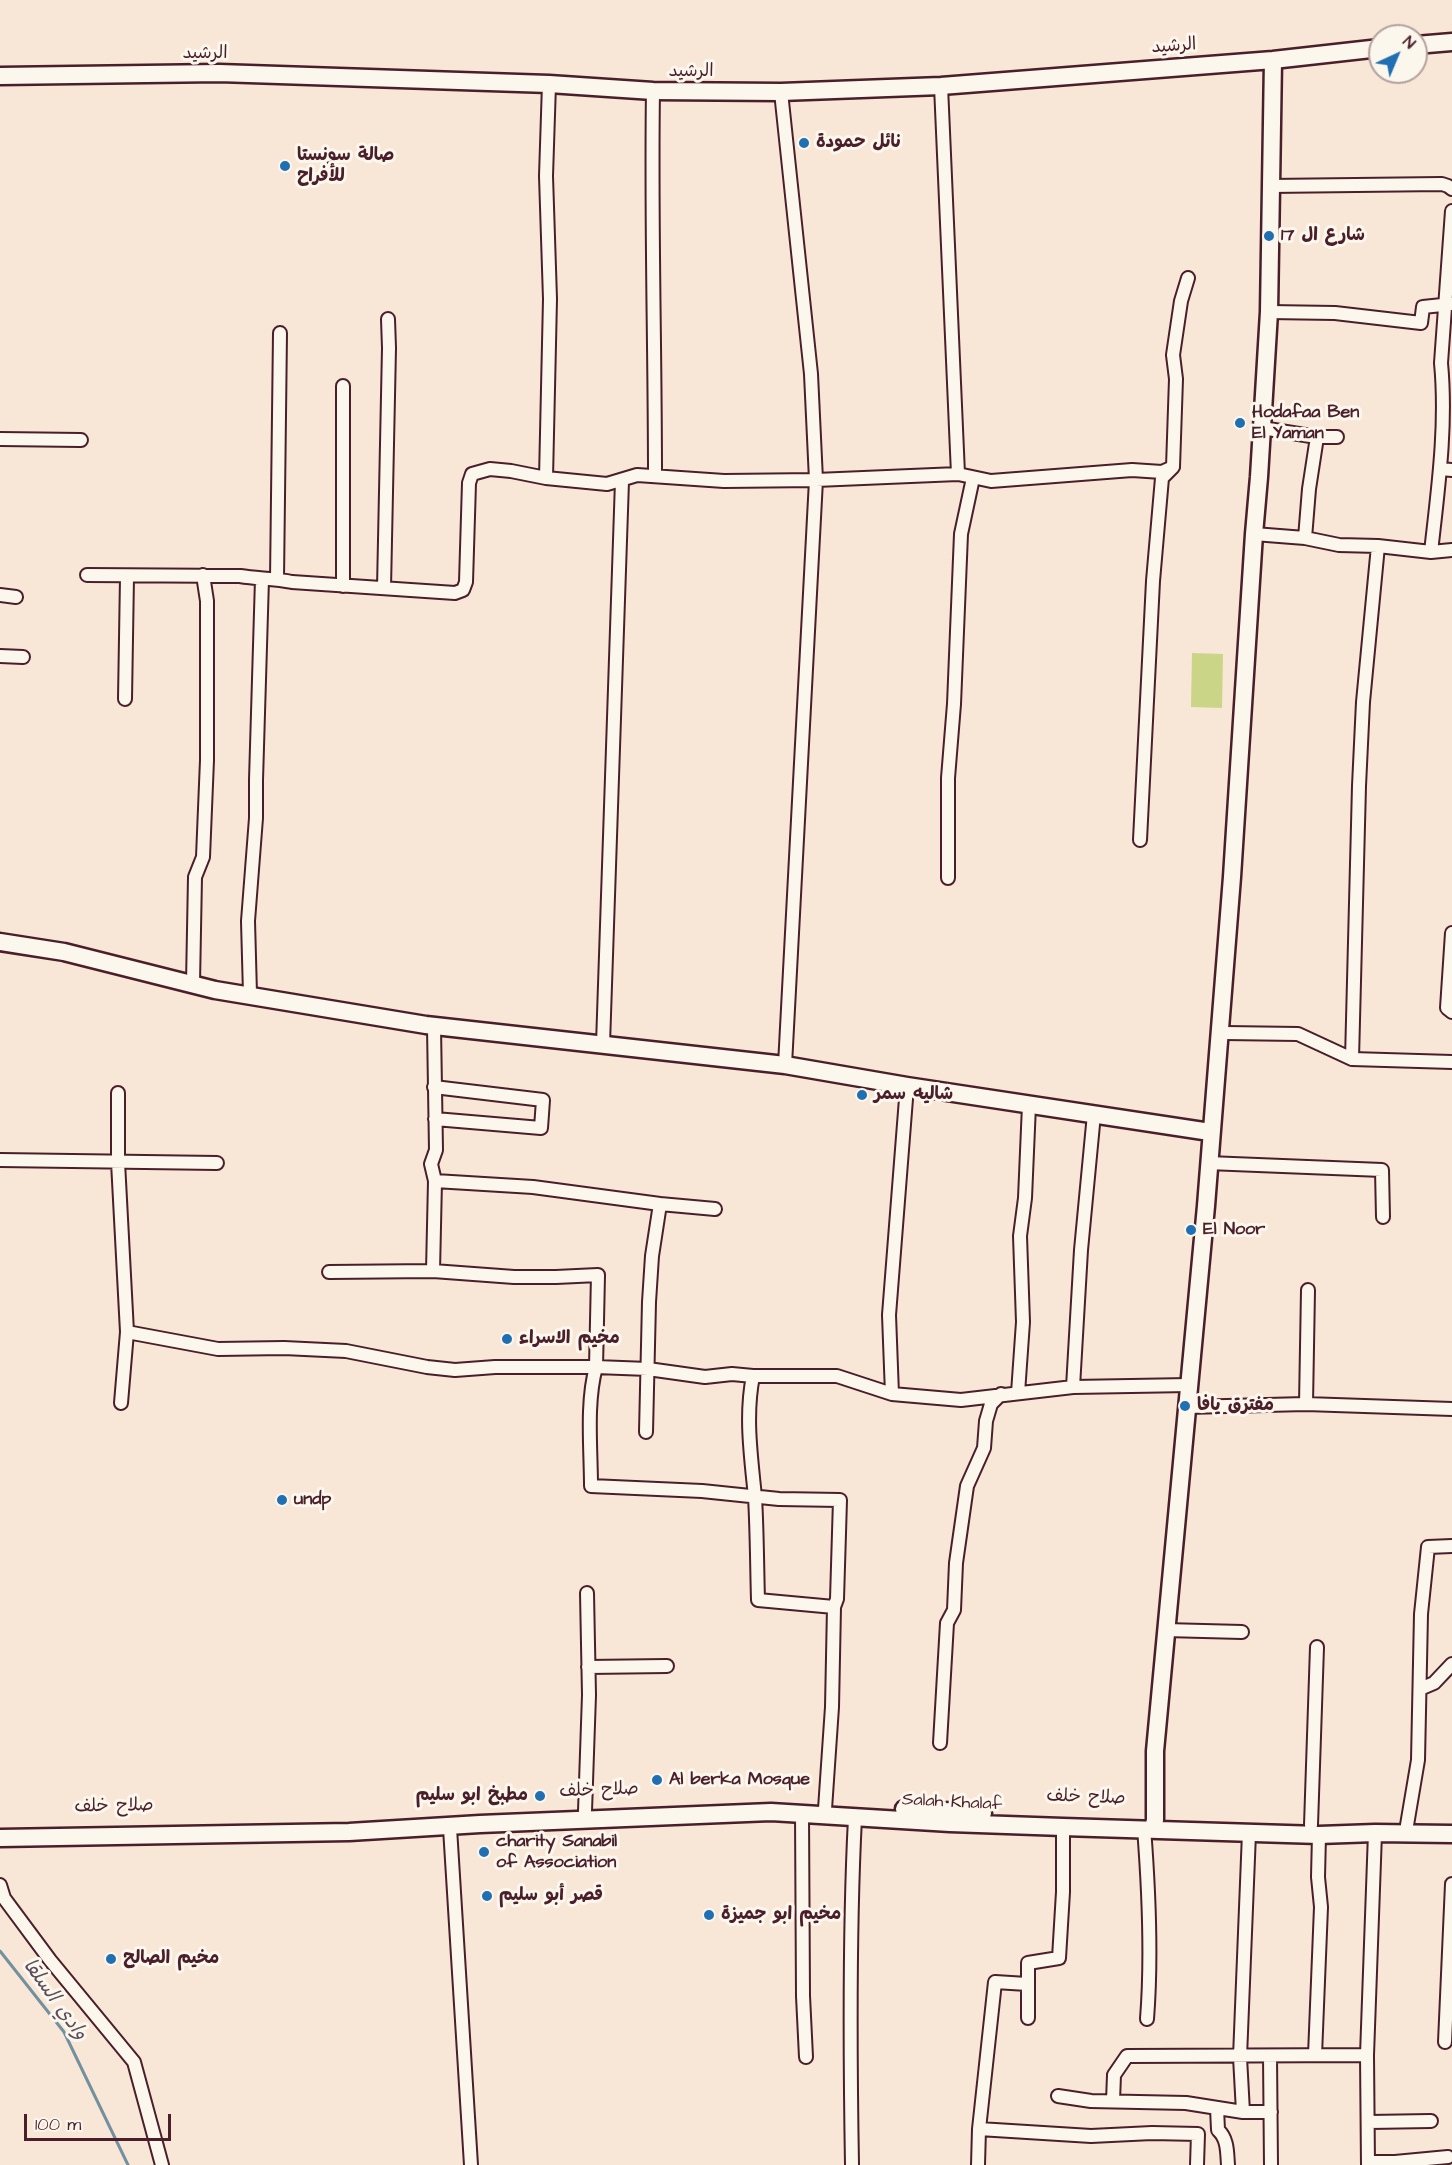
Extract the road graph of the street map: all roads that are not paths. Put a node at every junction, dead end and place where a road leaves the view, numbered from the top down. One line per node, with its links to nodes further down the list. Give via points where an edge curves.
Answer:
1 (1452, 42): 2 (main road)
2 (1428, 44)
3 (1368, 49): 4 (main road, الرشيد)
4 (1274, 60): 7 (main road, الرشيد); 10 (main road)
5 (0, 76): 6 (main road, الرشيد, via 219,72)
6 (549, 84): 8 (main road, الرشيد); 28 (street)
7 (941, 86): 9 (main road, الرشيد); 26 (street)
8 (653, 91): 9 (main road, الرشيد); 27 (street)
9 (781, 92): 30 (street, via 811,374)
10 (1270, 186): 11 (street, via 1442,184); 15 (main road)
11 (1452, 189)
12 (1452, 211): 14 (street)
13 (1188, 278): 24 (street, via 1180,301 1173,355)
14 (1449, 304): 15 (street, via 1423,306 1421,323 1335,313); 25 (street, via 1441,363)
15 (1269, 312): 19 (main road)
16 (388, 319): 43 (street)
17 (280, 333): 41 (street)
18 (343, 386): 42 (street)
19 (1262, 428): 20 (street); 32 (main road)
20 (1317, 437): 21 (street); 33 (street)
21 (1337, 437)
22 (0, 439): 23 (street)
23 (81, 440)
24 (1173, 467): 29 (street, via 1162,472 1132,470 991,481); 49 (street, via 1162,478)
25 (1446, 469): 36 (street)
26 (958, 474): 29 (street); 30 (street)
27 (656, 476): 30 (street, via 723,481); 31 (street, via 637,475)
28 (546, 478): 31 (street, via 607,484); 43 (street, via 490,469 471,474 463,590 455,593)
29 (973, 478): 50 (street, via 961,534 948,778)
30 (816, 480): 61 (street)
31 (622, 481): 58 (street)
32 (1254, 534): 33 (street); 68 (main road)
33 (1305, 538): 34 (street, via 1339,545)
34 (1378, 546): 36 (street); 59 (street, via 1363,702)
35 (1452, 550): 36 (street)
36 (1431, 552)
37 (87, 575): 39 (street)
38 (203, 575): 39 (street); 40 (street); 53 (street, via 207,601 207,760 203,857 195,877)
39 (127, 576): 48 (street)
40 (262, 579): 41 (street); 54 (street, via 256,818 248,921)
41 (277, 579): 42 (street)
42 (343, 586): 43 (street)
43 (384, 588)
44 (0, 595): 45 (street)
45 (16, 597)
46 (0, 656): 47 (street)
47 (23, 657)
48 (125, 699)
49 (1140, 840)
50 (948, 878)
51 (1452, 933): 55 (street, via 1447,1008)
52 (0, 942): 53 (main road, via 64,952)
53 (193, 983): 54 (main road)
54 (250, 994): 56 (main road)
55 (1452, 1012)
56 (434, 1027): 58 (main road); 63 (street)
57 (1225, 1033): 59 (street, via 1298,1034)
58 (603, 1044): 61 (main road)
59 (1352, 1059): 60 (street)
60 (1452, 1062)
61 (785, 1065): 62 (main road)
62 (907, 1086): 65 (main road); 87 (street, via 889,1315)
63 (434, 1088): 67 (street); 67 (street, via 543,1100 541,1128)
64 (118, 1093): 70 (street)
65 (1029, 1105): 66 (main road); 86 (street, via 1020,1236 1023,1322)
66 (1094, 1114): 68 (main road); 85 (street)
67 (435, 1119): 73 (street, via 436,1150 431,1164)
68 (1210, 1132): 72 (main road)
69 (0, 1160): 70 (street)
70 (118, 1162): 71 (street); 80 (street)
71 (217, 1163)
72 (1208, 1163): 76 (street, via 1382,1170); 84 (main road)
73 (435, 1180): 74 (street, via 533,1187); 77 (street)
74 (660, 1203): 75 (street); 82 (street, via 652,1256)
75 (715, 1209)
76 (1383, 1217)
77 (433, 1270): 78 (street); 81 (street, via 514,1277 598,1275)
78 (329, 1272)
79 (1308, 1290): 90 (street)
80 (127, 1332): 81 (street, via 218,1349 346,1352 455,1370); 89 (street)
81 (596, 1367): 82 (street); 94 (street, via 591,1486)
82 (648, 1369): 83 (street, via 705,1377); 93 (street)
83 (753, 1376): 87 (street, via 837,1376); 94 (street, via 748,1400)
84 (1189, 1385): 85 (street); 91 (main road)
85 (1072, 1387): 86 (street)
86 (1018, 1393): 88 (street)
87 (892, 1394): 88 (street, via 961,1400)
88 (1001, 1394): 105 (street, via 991,1404 984,1448 967,1486 954,1610 947,1623)
89 (121, 1403)
90 (1306, 1404): 91 (street); 92 (street)
91 (1187, 1407): 98 (main road)
92 (1452, 1409)
93 (646, 1432)
94 (754, 1497): 97 (street, via 758,1600); 97 (street, via 840,1500)
95 (1452, 1546): 104 (street, via 1428,1547 1421,1614)
96 (587, 1593): 103 (street)
97 (834, 1606): 106 (street)
98 (1165, 1630): 99 (street); 111 (main road)
99 (1242, 1632)
100 (1317, 1647): 116 (street)
101 (1452, 1664): 104 (street, via 1434,1683)
102 (667, 1666): 103 (street)
103 (588, 1667): 107 (street)
104 (1420, 1689): 110 (street, via 1418,1760)
105 (940, 1743)
106 (825, 1809): 107 (main road, صلاح خلف, via 780,1804); 111 (main road, صلاح خلف, via 896,1809)
107 (585, 1811): 115 (main road, صلاح خلف, via 320,1823)
108 (802, 1813): 109 (main road, Salah Khalaf); 113 (main road, Salah Khalaf, via 750,1812); 130 (street)
109 (855, 1818): 114 (main road, Salah Khalaf); 144 (street)
110 (1407, 1825): 112 (main road, صلاح خلف); 116 (main road, صلاح خلف)
111 (1151, 1826): 114 (main road, Salah Khalaf); 116 (main road, صلاح خلف); 117 (main road, Salah Khalaf); 125 (street)
112 (1452, 1826)
113 (450, 1827): 120 (main road, صلاح خلف, via 266,1835); 143 (street)
114 (1063, 1827): 123 (street, via 1059,1958 1028,1963)
115 (0, 1829)
116 (1315, 1830): 117 (main road, Salah Khalaf); 118 (main road, Salah Khalaf); 127 (street, via 1321,1907)
117 (1250, 1833): 131 (street)
118 (1375, 1833): 119 (main road, Salah Khalaf); 128 (street)
119 (1452, 1834)
120 (0, 1838)
121 (1452, 1884): 126 (street)
122 (0, 1885): 142 (street, via 4,1898 50,1960 134,2062)
123 (1027, 1984): 124 (street); 139 (street, via 995,1983)
124 (1028, 2018)
125 (1148, 2019)
126 (1445, 2042)
127 (1315, 2055): 128 (street); 129 (street)
128 (1367, 2055): 138 (street)
129 (1270, 2056): 131 (street); 136 (street)
130 (806, 2057)
131 (1240, 2057): 133 (street, via 1127,2056 1114,2075); 135 (street)
132 (1058, 2096): 133 (street)
133 (1113, 2101): 134 (street)
134 (1217, 2108): 135 (street); 147 (street, via 1218,2130 1227,2146)
135 (1243, 2112): 136 (street)
136 (1270, 2112): 148 (street)
137 (1431, 2121): 138 (street)
138 (1369, 2122): 141 (street)
139 (979, 2128): 145 (street); 146 (street, via 1091,2136 1198,2134)
140 (1448, 2157): 141 (street)
141 (1368, 2163)
142 (162, 2165)
143 (471, 2165)
144 (852, 2165)
145 (978, 2165)
146 (1197, 2165)
147 (1228, 2165)
148 (1271, 2165)

